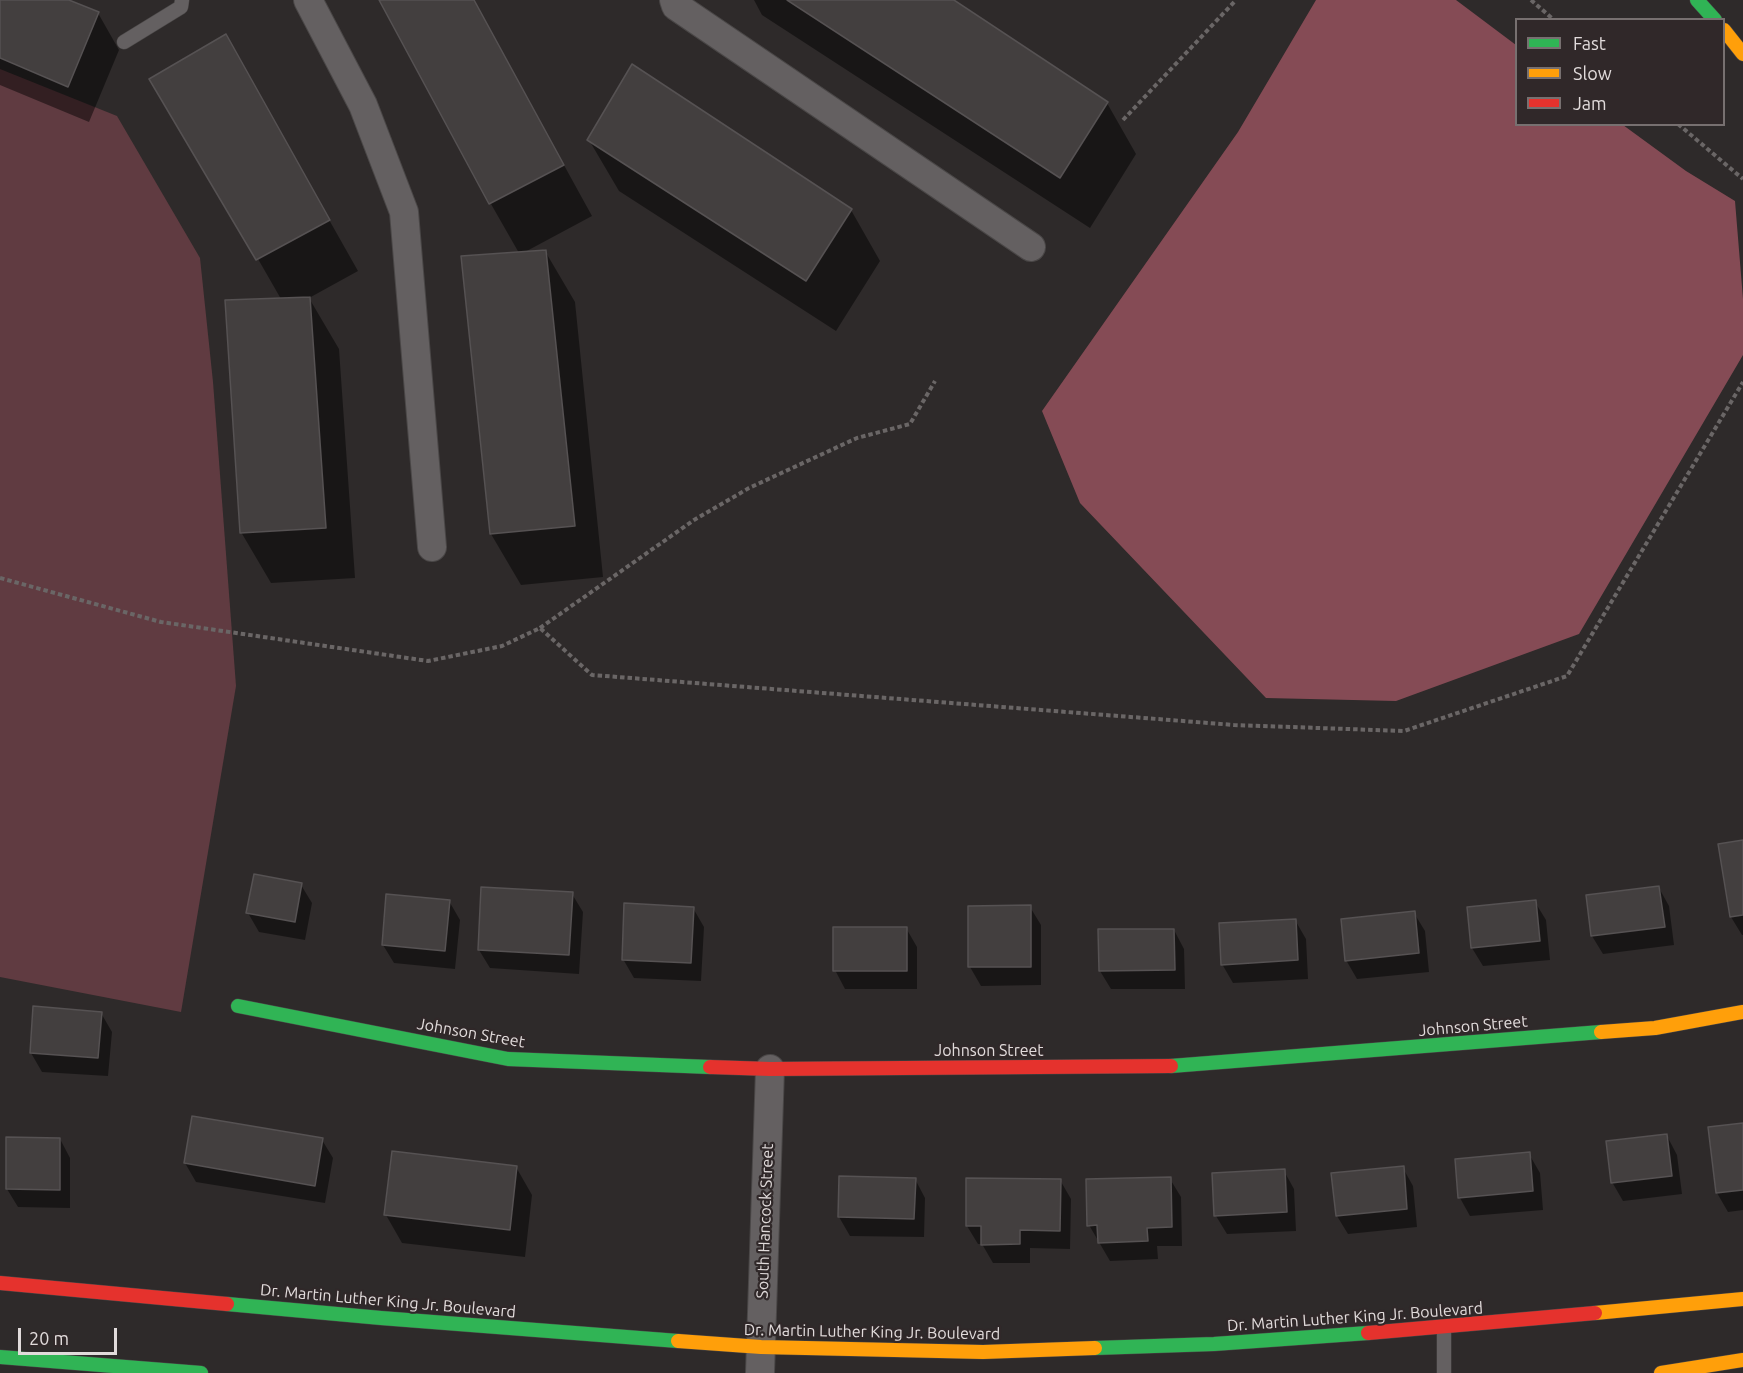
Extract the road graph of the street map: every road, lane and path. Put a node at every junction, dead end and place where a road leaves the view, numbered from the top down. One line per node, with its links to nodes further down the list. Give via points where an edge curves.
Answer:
1 (182, 0): 10 (lane, via 181,7)
2 (308, 0): 18 (street, via 363,105 405,212)
3 (674, 0): 15 (street, via 676,6)
4 (1236, 0): 12 (path)
5 (1531, 0): 7 (path)
6 (1697, 0): 8 (main road)
7 (1552, 18)
8 (1713, 18)
9 (1725, 31): 11 (main road)
10 (124, 42)
11 (1743, 54)
12 (1123, 120)
13 (1680, 126): 14 (path)
14 (1743, 179)
15 (1031, 247)
16 (935, 381): 20 (path, via 910,424 857,438 749,488 694,520)
17 (1743, 382): 20 (path, via 1567,676 1404,731 1234,725 592,675)
18 (432, 547)
19 (0, 578): 20 (path, via 161,622 428,661 502,646)
20 (540, 628)
21 (238, 1006): 23 (main road, Johnson Street, via 508,1059)
22 (1743, 1012): 23 (main road, Johnson Street, via 1655,1028 1182,1066)
23 (770, 1069): 28 (street, South Hancock Street)
24 (0, 1283): 28 (main road, Dr. Martin Luther King Jr. Boulevard, via 381,1318)
25 (1743, 1299): 26 (main road, Dr. Martin Luther King Jr. Boulevard)
26 (1444, 1327): 28 (main road, Dr. Martin Luther King Jr. Boulevard, via 1214,1344); 31 (lane)
27 (0, 1357): 30 (main road)
28 (760, 1360)
29 (1743, 1360): 32 (main road)
30 (201, 1373)
31 (1444, 1373)
32 (1661, 1373)

